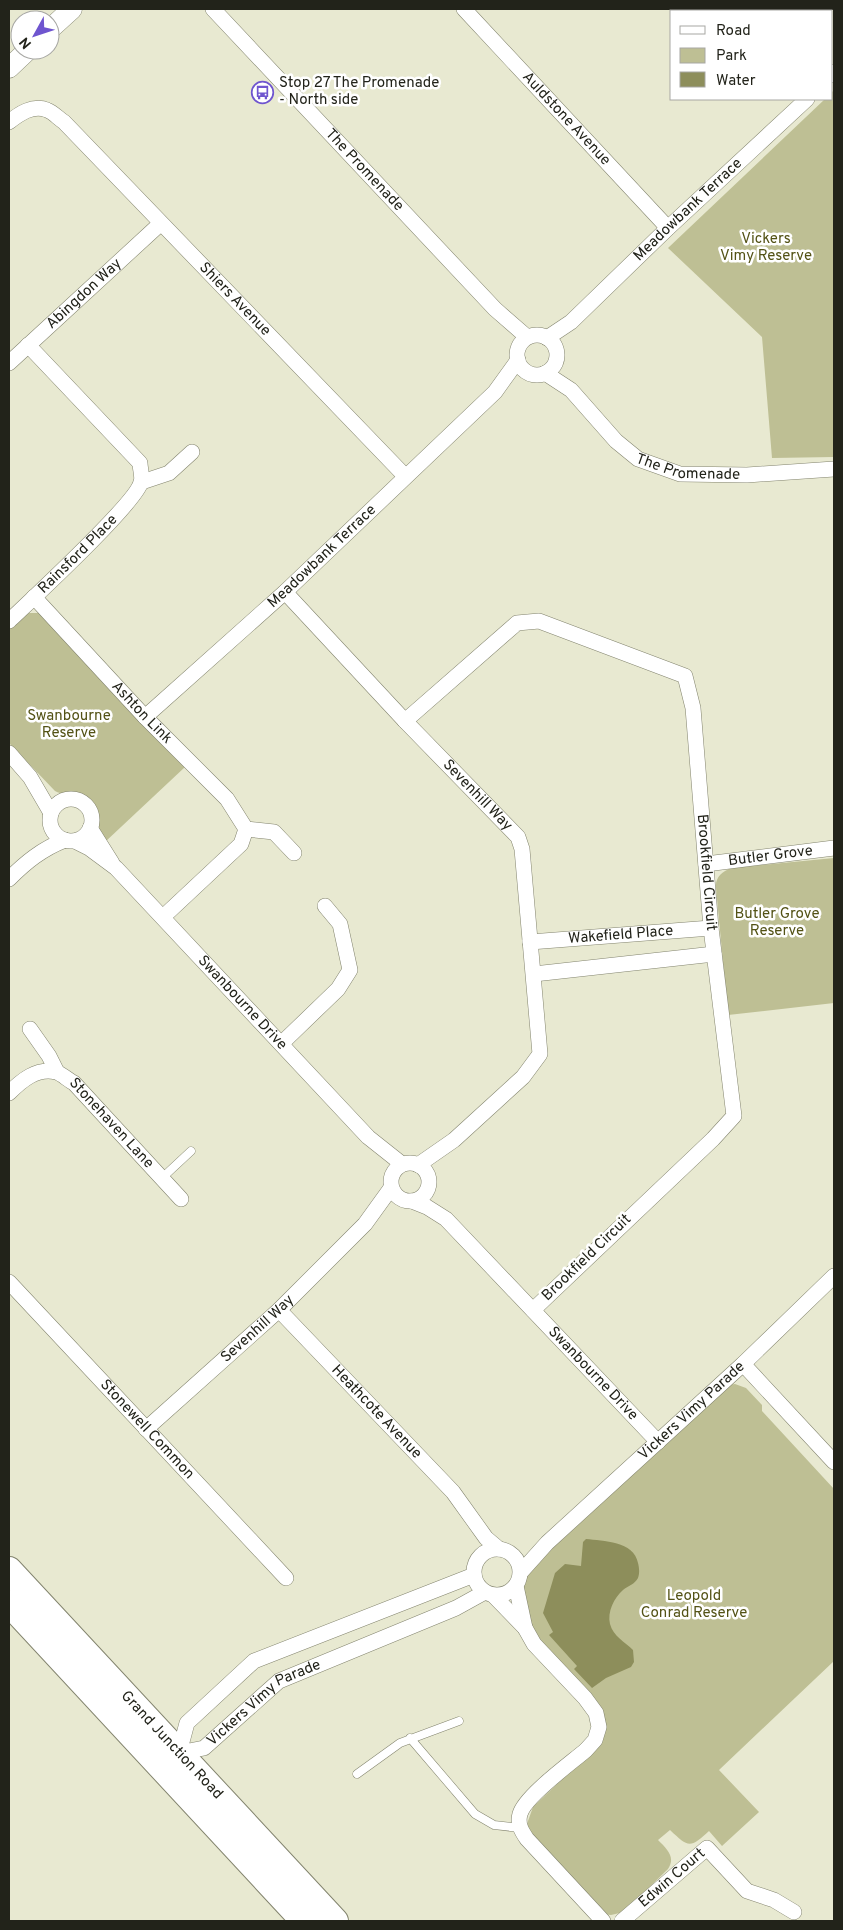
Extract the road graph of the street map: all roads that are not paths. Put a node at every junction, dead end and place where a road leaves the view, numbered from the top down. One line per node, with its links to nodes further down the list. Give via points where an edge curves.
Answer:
1 (72, 9): 4 (main road)
2 (212, 9): 10 (street, The Promenade, via 495,309)
3 (464, 9): 8 (street, Auldstone Avenue)
4 (60, 20)
5 (801, 101): 8 (street, Meadowbank Terrace)
6 (9, 122): 7 (street, Shiers Avenue, via 33,109 47,110 64,122)
7 (160, 224): 9 (street, Abingdon Way); 19 (street, Shiers Avenue)
8 (668, 228): 11 (street, Meadowbank Terrace, via 571,322)
9 (28, 345): 12 (street, Abingdon Way); 20 (street, via 140,463)
10 (522, 347): 11 (street, via 536,335); 13 (street, via 523,368); 16 (street, Meadowbank Terrace)
11 (553, 348): 14 (street, via 554,367); 15 (street, The Promenade)
12 (9, 364)
13 (528, 372): 14 (street, via 536,375); 16 (street, Meadowbank Terrace)
14 (545, 373): 15 (street, The Promenade)
15 (570, 390): 18 (street, The Promenade, via 638,459 680,474 747,475)
16 (494, 392): 19 (street, Meadowbank Terrace)
17 (192, 452): 20 (street, via 169,473)
18 (834, 469)
19 (406, 476): 21 (street, Meadowbank Terrace)
20 (142, 482): 22 (street, Rainsford Place, via 135,495)
21 (285, 592): 24 (street, Meadowbank Terrace); 25 (street, Sevenhill Way)
22 (34, 597): 23 (street, Rainsford Place); 24 (street, Ashton Link)
23 (9, 620)
24 (145, 717): 31 (street, Ashton Link, via 227,799)
25 (405, 722): 36 (street, Brookfield Circuit, via 517,623 539,621 685,676 693,708); 42 (street, Sevenhill Way, via 518,837)
26 (9, 753): 27 (street)
27 (30, 777): 28 (street); 29 (street)
28 (61, 801): 29 (street); 30 (street, via 76,799 82,802 91,814)
29 (50, 818): 32 (street, via 55,834); 35 (street)
30 (90, 828): 32 (street, via 84,836); 37 (street, Swanbourne Drive)
31 (246, 829): 34 (street, via 274,832); 40 (street, via 241,844)
32 (70, 841): 35 (street, via 50,846); 37 (street, Swanbourne Drive, via 89,848)
33 (834, 848): 36 (street, Butler Grove)
34 (294, 853)
35 (28, 860): 38 (street)
36 (706, 864): 41 (street, Brookfield Circuit)
37 (116, 868): 40 (street, Swanbourne Drive)
38 (9, 879)
39 (325, 906): 46 (street, via 340,924 350,970 338,989)
40 (163, 918): 46 (street, Swanbourne Drive)
41 (711, 928): 42 (street, Wakefield Place); 43 (street, Brookfield Circuit)
42 (530, 942): 44 (street, Sevenhill Way)
43 (714, 954): 44 (street, Wakefield Place); 60 (street, Brookfield Circuit, via 734,1116)
44 (534, 974): 51 (street, Sevenhill Way, via 540,1054 523,1077 454,1140)
45 (30, 1029): 47 (street, Stonehaven Lane)
46 (282, 1043): 50 (street, Swanbourne Drive, via 368,1137)
47 (57, 1072): 48 (street, Stonehaven Lane, via 41,1072 24,1079); 52 (street, Stonehaven Lane, via 74,1083)
48 (9, 1093)
49 (191, 1152): 52 (lane, Stonehaven Lane)
50 (395, 1175): 51 (street, via 407,1163); 54 (street, via 398,1197); 56 (street, Sevenhill Way)
51 (424, 1176): 54 (street, via 425,1194); 55 (street, Swanbourne Drive)
52 (162, 1178): 53 (street, Stonehaven Lane)
53 (181, 1199)
54 (408, 1200): 55 (street, Swanbourne Drive); 56 (street, Sevenhill Way)
55 (446, 1219): 60 (street, Swanbourne Drive)
56 (365, 1224): 59 (street, Sevenhill Way)
57 (834, 1276): 61 (street, Vickers Vimy Parade)
58 (9, 1282): 62 (street, Stonewell Common)
59 (279, 1310): 62 (street, Sevenhill Way); 65 (street, Heathcote Avenue, via 453,1492)
60 (533, 1310): 63 (street, Swanbourne Drive)
61 (743, 1364): 63 (street, Vickers Vimy Parade); 64 (street)
62 (146, 1429): 70 (street, Stonewell Common)
63 (658, 1442): 66 (street, Vickers Vimy Parade)
64 (834, 1462)
65 (471, 1519): 67 (street, Heathcote Avenue, via 486,1538); 68 (street, Heathcote Avenue, via 477,1544)
66 (547, 1543): 67 (street, Vickers Vimy Parade); 71 (street, Vickers Vimy Parade)
67 (505, 1551): 68 (street, via 486,1552); 71 (street, via 519,1565)
68 (475, 1568): 72 (street, via 480,1587); 77 (street, Vickers Vimy Parade, via 254,1661 187,1723)
69 (9, 1570): 77 (highway, Grand Junction Road)
70 (286, 1578)
71 (518, 1579): 72 (street, via 506,1594); 74 (street)
72 (489, 1593): 74 (street); 77 (street, Vickers Vimy Parade, via 279,1681 204,1748)
73 (9, 1603): 77 (highway, Grand Junction Road)
74 (525, 1628): 79 (street, via 534,1644 585,1698 596,1713 599,1726 595,1740 586,1750 526,1802 519,1815)
75 (458, 1721): 76 (lane)
76 (410, 1738): 78 (lane); 79 (lane, via 475,1814 494,1824)
77 (170, 1761): 81 (highway, Grand Junction Road); 82 (highway, Grand Junction Road)
78 (357, 1774)
79 (520, 1828): 83 (street)
80 (794, 1912): 84 (street, Edwin Court, via 774,1900 746,1890 707,1848)
81 (304, 1921)
82 (335, 1921)
83 (603, 1921)
84 (622, 1921)

